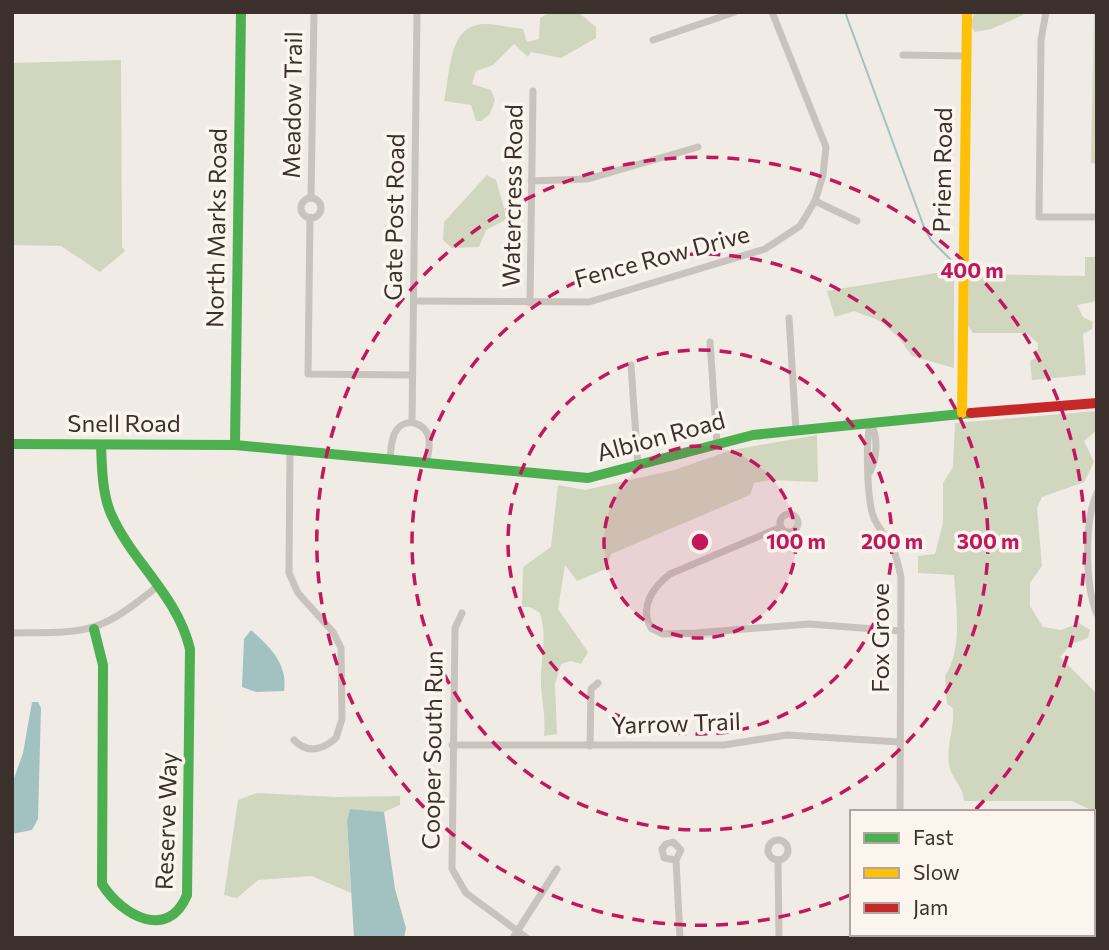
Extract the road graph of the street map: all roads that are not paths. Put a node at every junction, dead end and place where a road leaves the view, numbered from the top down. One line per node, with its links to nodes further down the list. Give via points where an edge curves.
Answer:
1 (241, 12): 33 (street, North Marks Road)
2 (314, 12): 14 (street, Meadow Trail)
3 (417, 12): 19 (street, Gate Post Road)
4 (735, 12): 8 (street)
5 (772, 12): 15 (street, via 826,147)
6 (967, 12): 10 (street, Priem Road)
7 (1045, 12): 16 (street, via 1039,217)
8 (653, 40)
9 (903, 55): 10 (street)
10 (966, 56): 26 (street, Priem Road)
11 (533, 91): 13 (street, Watercress Road)
12 (698, 147): 13 (street, via 589,179)
13 (531, 181): 20 (street, Watercress Road)
14 (311, 198): 17 (street, Meadow Trail, via 301,209); 17 (street, Meadow Trail, via 321,207 319,214)
15 (815, 201): 18 (street); 20 (street, Fence Row Drive, via 800,226 765,249 596,300)
16 (1097, 217)
17 (310, 218): 24 (street, Meadow Trail, via 308,374)
18 (857, 221)
19 (414, 301): 20 (street, Fence Row Drive); 24 (street, Gate Post Road)
20 (530, 303)
21 (789, 318): 29 (street)
22 (710, 342): 31 (street)
23 (631, 365): 37 (street)
24 (412, 375): 27 (street, Gate Post Road)
25 (1097, 403): 26 (street, Albion Road)
26 (962, 413): 28 (street, Albion Road)
27 (412, 422): 35 (street, via 396,431); 36 (street, via 428,435)
28 (871, 422): 29 (street, Albion Road); 44 (street, Fox Grove, via 876,435 876,460 870,471 873,516 894,551 901,577)
29 (796, 431): 31 (street, Albion Road)
30 (12, 444): 32 (street, Snell Road)
31 (718, 444): 37 (street, Albion Road)
32 (101, 445): 33 (street, Snell Road); 40 (street, Reserve Way, via 111,513)
33 (235, 445): 34 (street, Albion Road)
34 (290, 449): 35 (street, Albion Road); 47 (street, via 289,573 298,593 336,636 343,662 342,719 336,738 311,749)
35 (390, 458): 36 (street, Albion Road)
36 (427, 462): 37 (street, Albion Road, via 582,478)
37 (638, 466)
38 (1097, 494): 42 (street, via 1090,509 1090,591)
39 (781, 527): 44 (street, via 670,574 648,601 646,617 651,628 663,634 809,624)
40 (159, 585): 43 (street, via 120,616); 43 (street, Reserve Way, via 185,627 191,658 188,892 183,908 166,920 124,910 102,884 103,665)
41 (461, 613): 49 (street, Cooper South Run, via 454,628)
42 (1097, 614)
43 (94, 629): 45 (street)
44 (901, 631): 48 (street, Fox Grove)
45 (12, 633)
46 (598, 683): 50 (street, via 591,690)
47 (294, 740)
48 (900, 741): 50 (street, Yarrow Trail, via 787,735 724,744); 51 (street, Fox Grove)
49 (452, 744): 50 (street, Yarrow Trail); 55 (street, Cooper South Run, via 452,869 466,893)
50 (590, 746)
51 (900, 810)
52 (677, 860): 57 (street)
53 (778, 860): 58 (street)
54 (557, 869): 55 (street)
55 (515, 935): 56 (street, Cooper South Run)
56 (527, 938)
57 (680, 938)
58 (779, 938)

